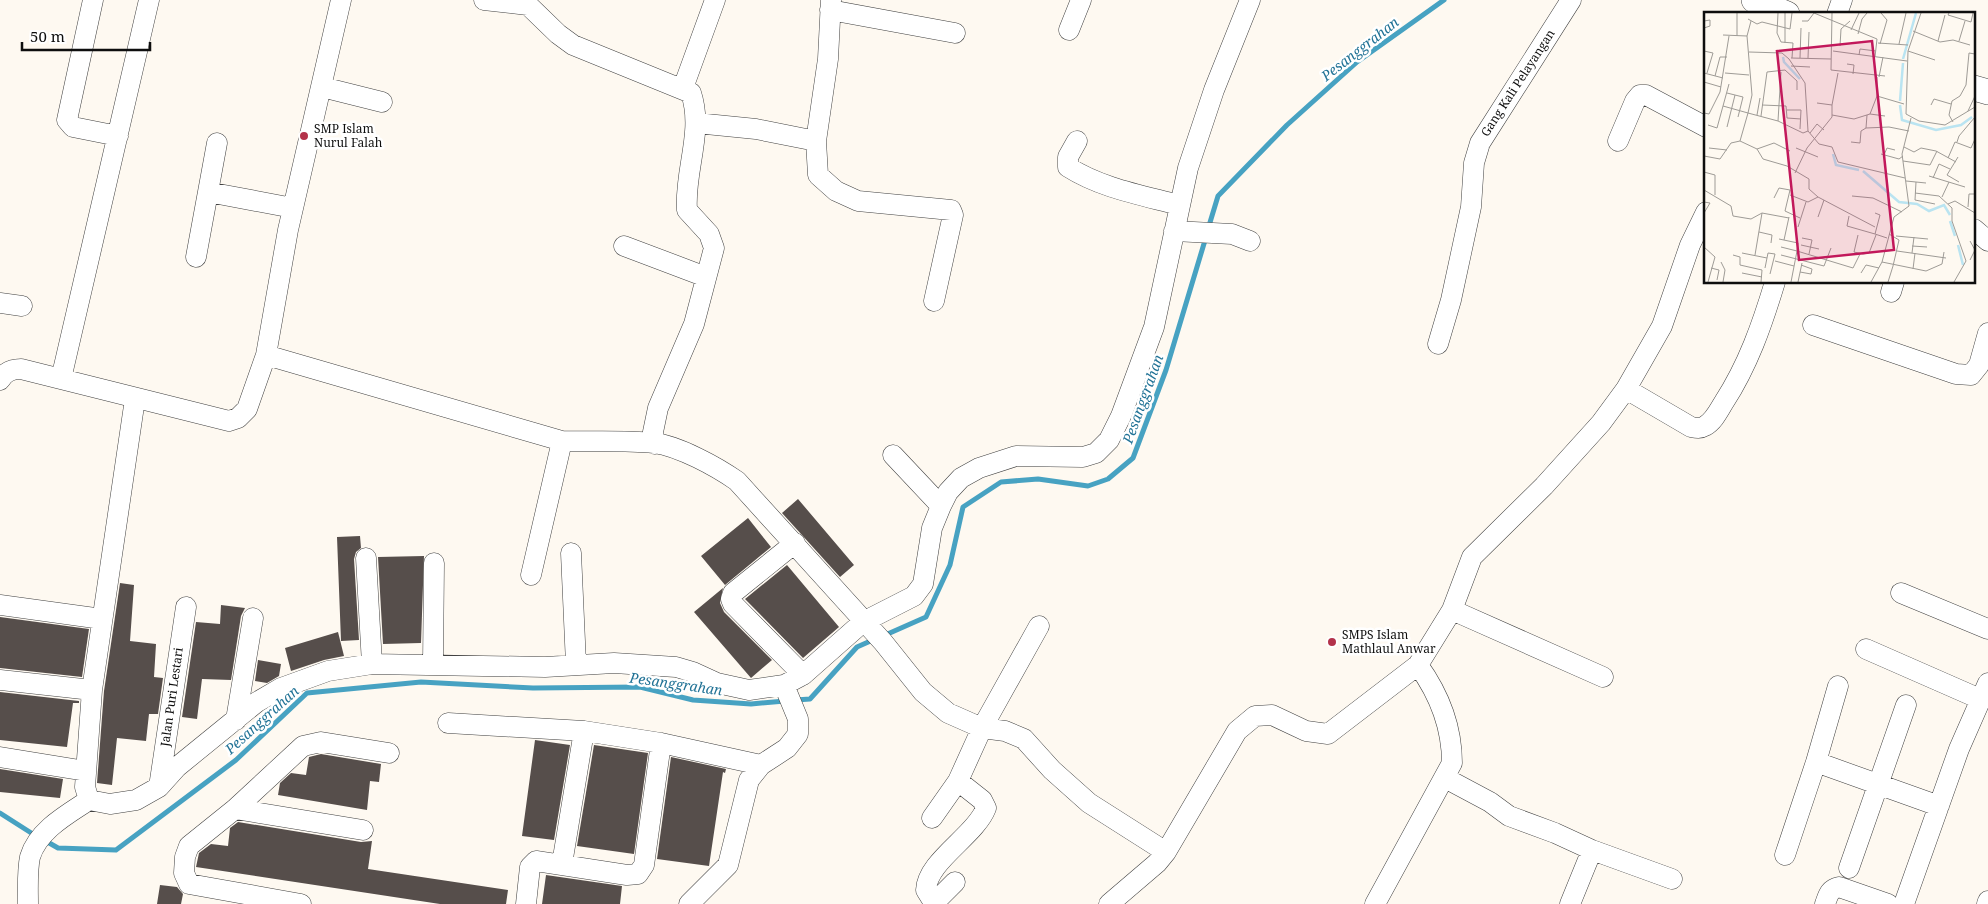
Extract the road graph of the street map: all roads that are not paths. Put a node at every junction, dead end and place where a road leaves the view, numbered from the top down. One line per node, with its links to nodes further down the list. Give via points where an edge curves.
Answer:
1 (93, 0): 22 (street, via 67,120 73,127)
2 (150, 0): 22 (street)
3 (341, 0): 17 (street)
4 (484, 0): 11 (street)
5 (715, 0): 18 (street)
6 (1082, 0): 15 (street)
7 (1250, 0): 28 (street, via 1214,90)
8 (1571, 0): 44 (street, Gang Kali Pelayangan, via 1480,143 1452,300)
9 (1754, 0): 13 (street)
10 (1842, 0): 14 (street)
11 (530, 3): 18 (street, via 558,34 573,45)
12 (830, 5): 16 (street); 25 (street, via 828,59)
13 (1782, 12)
14 (1838, 12)
15 (1069, 30)
16 (955, 33)
17 (322, 87): 19 (street); 29 (street)
18 (683, 88): 20 (street, via 691,93 696,106)
19 (382, 102)
20 (696, 124): 25 (street, via 756,129); 37 (street, via 686,203 687,210 709,234 714,248)
21 (1704, 126): 24 (street, via 1640,95)
22 (118, 136): 46 (street)
23 (1077, 141): 28 (street, via 1067,162 1068,167 1113,188)
24 (1618, 141)
25 (816, 142): 39 (street, via 818,175 836,191 858,201 951,210 953,215)
26 (216, 143): 27 (street)
27 (208, 192): 29 (street); 36 (street)
28 (1179, 205): 31 (street)
29 (293, 208): 45 (street)
30 (1704, 216): 48 (street, via 1690,245 1662,326)
31 (1181, 231): 33 (street, via 1232,234); 53 (street, via 1154,327 1109,440 1096,453 1083,457 1016,456 979,468 961,478)
32 (1976, 231): 34 (street)
33 (1250, 241)
34 (1988, 241)
35 (624, 246): 37 (street)
36 (196, 256)
37 (706, 277): 51 (street, via 694,324 658,408 653,432)
38 (1774, 284): 48 (street, via 1756,343 1733,388 1706,426 1700,429 1691,427)
39 (934, 301)
40 (0, 303): 41 (street)
41 (22, 306)
42 (1813, 325): 43 (street, via 1956,374 1971,375 1979,365)
43 (1988, 333)
44 (1438, 344)
45 (266, 355): 49 (street, via 247,409 238,418 229,421); 50 (street)
46 (61, 379): 47 (street, via 14,369); 49 (street)
47 (0, 380)
48 (1626, 390): 62 (street, via 1544,486 1472,557)
49 (135, 399): 64 (street)
50 (562, 441): 51 (street); 58 (street)
51 (655, 444): 54 (street, via 718,469 737,482)
52 (893, 455): 53 (street)
53 (940, 506): 67 (street, via 932,528 923,584 914,596)
54 (795, 543): 67 (street); 73 (street, via 733,593 731,599)
55 (570, 553): 70 (street)
56 (366, 558): 69 (street)
57 (434, 563): 71 (street)
58 (531, 575)
59 (1901, 593): 66 (street)
60 (0, 605): 64 (street)
61 (186, 607): 94 (street, Jalan Puri Lestari)
62 (1452, 610): 72 (street); 74 (street)
63 (253, 618): 81 (street)
64 (102, 619): 77 (street)
65 (1039, 626): 83 (street)
66 (1988, 629)
67 (872, 631): 73 (street); 83 (street, via 923,692 948,713)
68 (1866, 649): 79 (street)
69 (372, 664): 71 (street); 81 (street, via 328,671 281,688)
70 (576, 664): 71 (street, via 545,667); 78 (street, via 676,667 718,683 749,690)
71 (433, 665)
72 (1418, 665): 91 (street, via 1434,687 1452,741 1452,763); 101 (street, via 1328,734 1306,731 1272,715 1255,716 1237,731)
73 (803, 675): 78 (street)
74 (1603, 677)
75 (0, 680): 77 (street)
76 (1838, 686): 88 (street)
77 (92, 690): 90 (street)
78 (787, 690): 89 (street, via 798,719 798,734 788,748)
79 (1984, 691): 96 (street, via 1959,748)
80 (1906, 704): 93 (street)
81 (236, 720): 94 (street, via 177,767)
82 (448, 723): 84 (street)
83 (982, 728): 92 (street); 101 (street, via 1005,731 1024,739 1082,798)
84 (584, 731): 85 (street); 103 (street)
85 (661, 743): 89 (street); 103 (street, via 644,865 638,874)
86 (389, 753): 97 (street, via 321,742 303,746)
87 (0, 757): 90 (street)
88 (1816, 762): 93 (street); 102 (street)
89 (762, 765): 112 (street, via 749,780 728,865)
90 (86, 772): 95 (street, via 85,787)
91 (1444, 778): 100 (street, via 1509,816); 114 (street)
92 (958, 781): 98 (street); 109 (street, via 982,800 986,808 980,820 930,876 926,890)
93 (1878, 784): 96 (street); 104 (street)
94 (159, 787): 95 (street, via 136,800 110,804)
95 (89, 800): 110 (street, via 51,826 34,848 30,857)
96 (1939, 806): 118 (street)
97 (235, 808): 99 (street); 107 (street, via 189,846 185,857 186,880)
98 (932, 818)
99 (363, 830)
100 (1592, 850): 105 (street); 115 (street)
101 (1166, 852): 113 (street)
102 (1785, 855)
103 (562, 864): 111 (street, via 532,863)
104 (1849, 868)
105 (1672, 879)
106 (955, 882): 109 (street)
107 (206, 896): 108 (street)
108 (290, 903)
109 (934, 903)
110 (28, 904)
111 (526, 904)
112 (689, 904)
113 (1109, 904)
114 (1375, 904)
115 (1570, 904)
116 (1825, 904): 117 (street, via 1833,888 1839,887)
117 (1888, 904)
118 (1904, 904)

